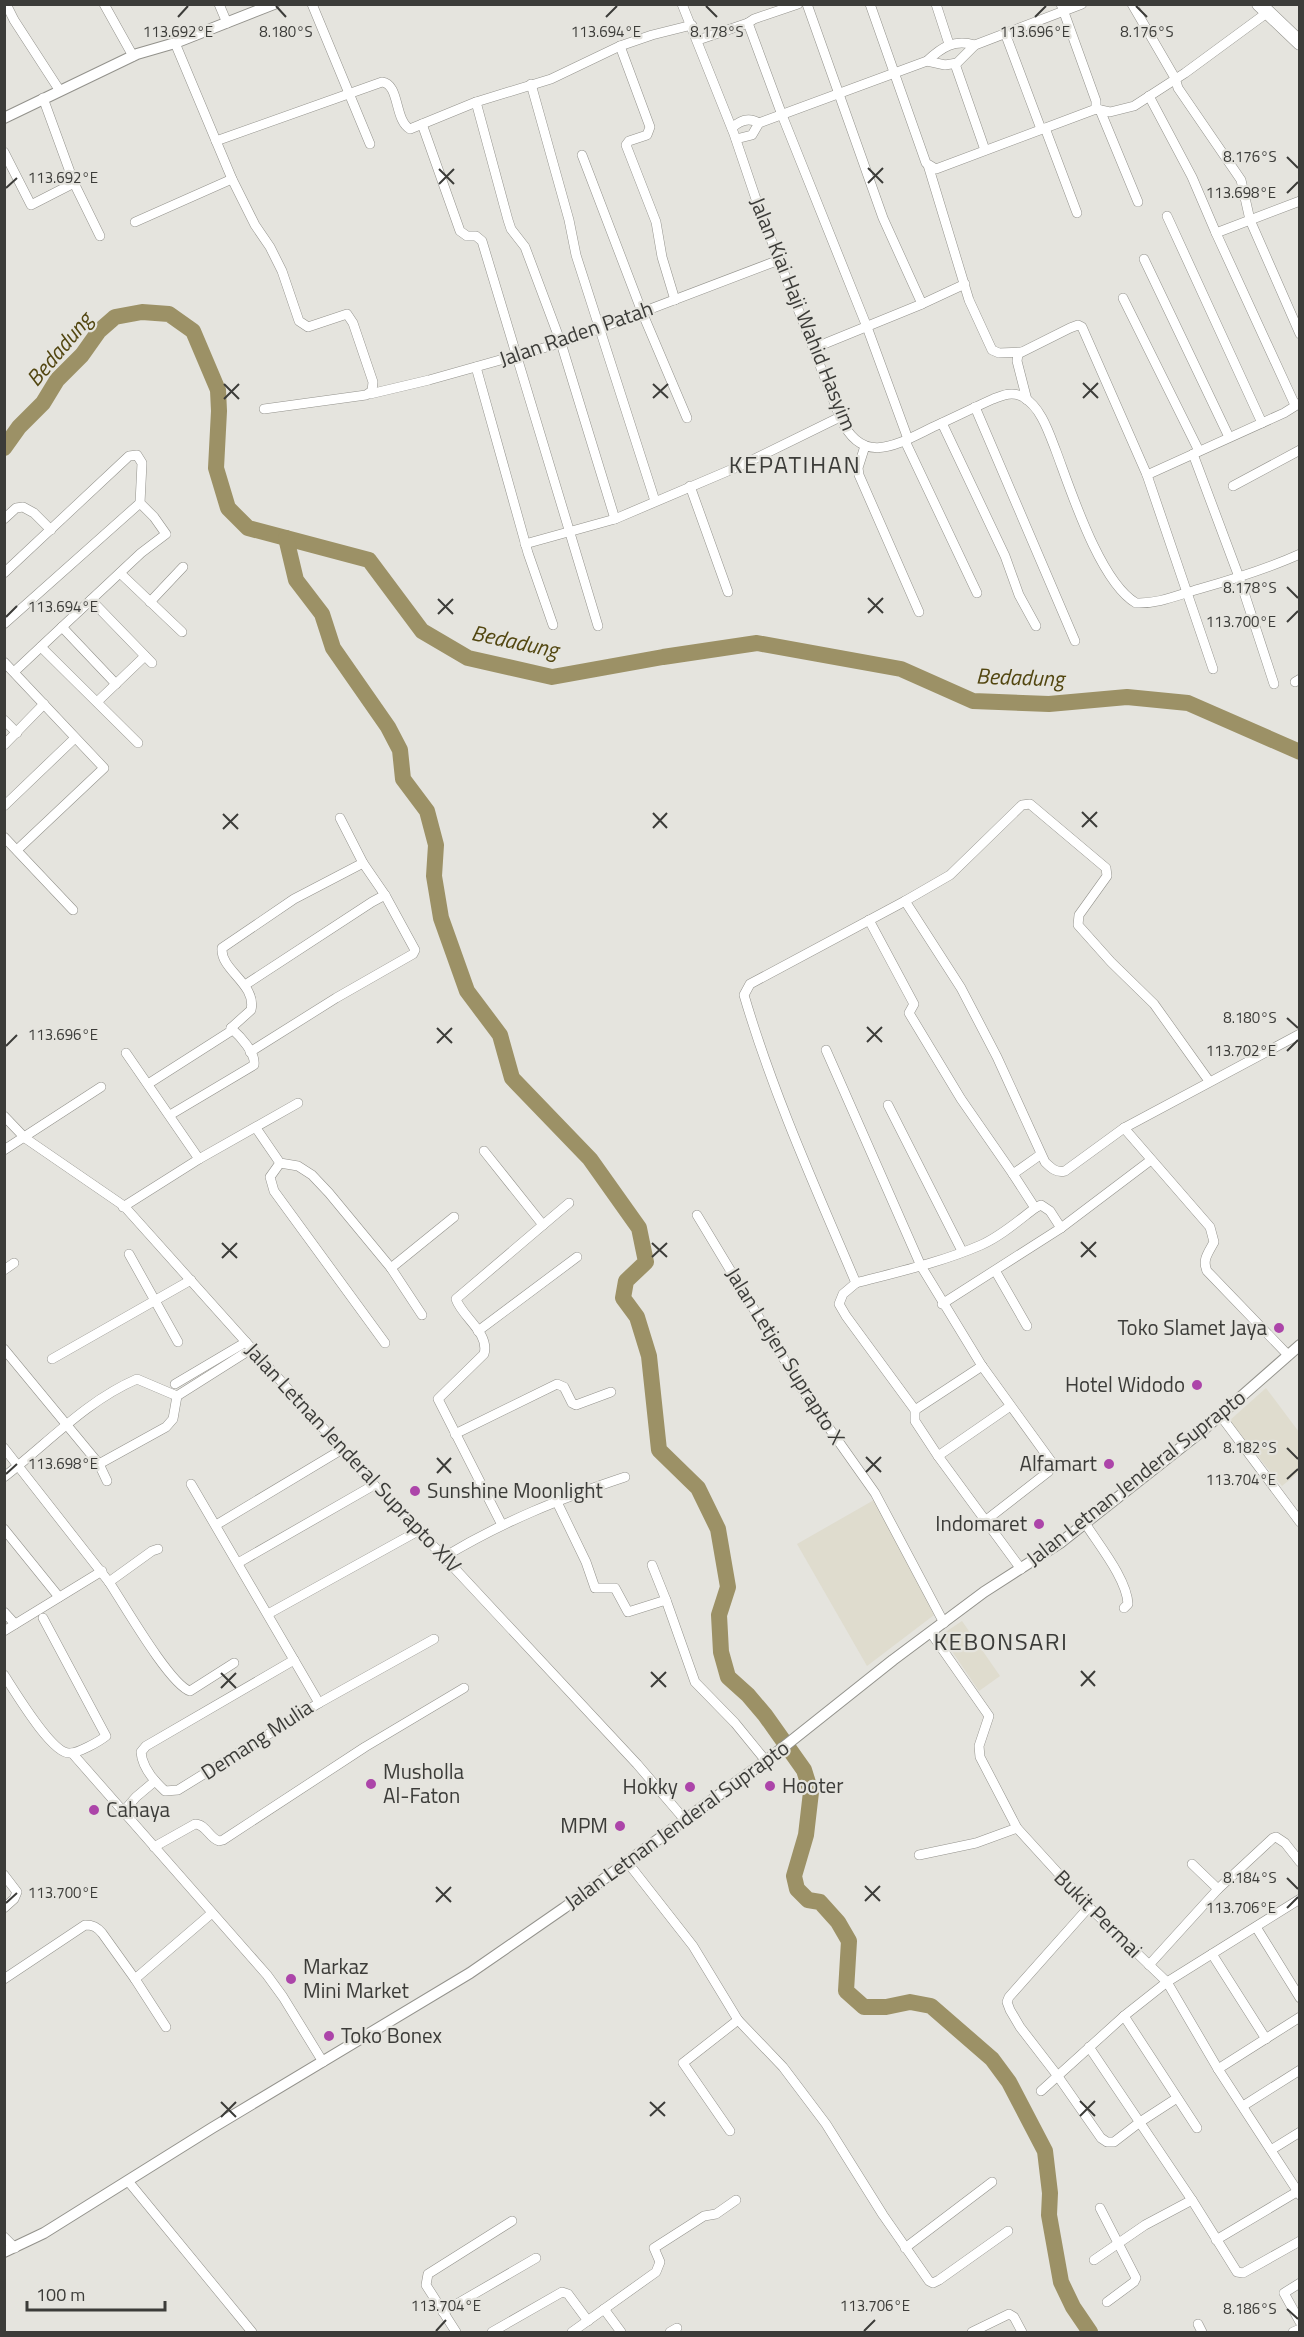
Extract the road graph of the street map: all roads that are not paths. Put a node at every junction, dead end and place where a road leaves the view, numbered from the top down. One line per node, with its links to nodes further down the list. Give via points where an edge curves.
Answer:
1 (6, 4): 15 (street)
2 (104, 4): 27 (street)
3 (219, 4): 16 (street)
4 (274, 4): 16 (main road)
5 (312, 4): 34 (street)
6 (682, 4): 18 (street, Jalan Kiai Haji Wahid Hasyim)
7 (798, 4): 19 (street, via 754,19)
8 (807, 4): 35 (street)
9 (870, 4): 30 (street)
10 (936, 4): 24 (street)
11 (1082, 4): 13 (street)
12 (1132, 4): 31 (street)
13 (1062, 8): 20 (street); 39 (street)
14 (1263, 8): 23 (highway); 31 (street)
15 (14, 20): 17 (street); 33 (street)
16 (227, 23): 22 (main road)
17 (4, 25)
18 (692, 25): 21 (street, Jalan Kiai Haji Wahid Hasyim); 26 (street)
19 (750, 27): 21 (street); 40 (street)
20 (1005, 33): 25 (street); 44 (street)
21 (698, 40): 45 (street, Jalan Kiai Haji Wahid Hasyim)
22 (176, 43): 27 (main road); 47 (street)
23 (1299, 43)
24 (948, 44): 25 (street); 28 (street)
25 (975, 45): 29 (street, via 963,60)
26 (620, 46): 32 (street, via 551,79); 67 (street, via 650,125 650,133 629,141 626,147 656,222)
27 (133, 56): 33 (main road)
28 (927, 61): 29 (street); 30 (street)
29 (954, 64): 49 (street)
30 (894, 74): 35 (street); 52 (street)
31 (1175, 78): 36 (street); 59 (street, via 1183,96 1241,180)
32 (531, 84): 38 (street); 71 (street)
33 (60, 91): 37 (main road)
34 (351, 94): 43 (street, via 386,82 392,88 405,126 411,129); 47 (street); 48 (street)
35 (839, 95): 40 (street); 68 (street, via 882,214)
36 (1149, 96): 39 (street, via 1127,109); 61 (street, via 1192,177)
37 (43, 99): 41 (main road); 54 (street)
38 (476, 102): 43 (street); 73 (street, via 508,220 525,247)
39 (1098, 109): 44 (street); 56 (street)
40 (782, 115): 42 (street); 70 (street)
41 (4, 118)
42 (759, 123): 45 (street, via 743,120); 46 (street, via 752,135)
43 (422, 124): 76 (street, via 460,231 482,241)
44 (1043, 128): 49 (street); 57 (street)
45 (732, 129): 46 (street, Jalan Kiai Haji Wahid Hasyim)
46 (736, 139): 64 (street, Jalan Kiai Haji Wahid Hasyim)
47 (216, 141): 53 (street)
48 (370, 144)
49 (986, 150): 52 (street, via 936,169)
50 (4, 152): 54 (street, via 31,205)
51 (582, 155): 69 (street)
52 (928, 165): 65 (street)
53 (232, 179): 60 (street); 78 (street, via 270,247 302,324 308,327 345,314 350,317 373,382)
54 (74, 183): 62 (street)
55 (1299, 201): 59 (street)
56 (1138, 202)
57 (1077, 213)
58 (1167, 216): 86 (street)
59 (1250, 220): 61 (street); 72 (street)
60 (135, 222)
61 (1216, 233): 80 (street)
62 (100, 236)
63 (1144, 259): 87 (street)
64 (778, 260): 67 (street, Jalan Raden Patah); 74 (street, Jalan Kiai Haji Wahid Hasyim)
65 (964, 284): 68 (street); 75 (street, via 992,350)
66 (1123, 298): 91 (street)
67 (675, 300): 69 (street, Jalan Raden Patah)
68 (922, 304): 70 (street)
69 (642, 312): 71 (street, Jalan Raden Patah); 84 (street)
70 (867, 327): 74 (street); 88 (street)
71 (599, 329): 73 (street, Jalan Raden Patah); 95 (street)
72 (1299, 334)
73 (561, 343): 76 (street, Jalan Raden Patah); 98 (street)
74 (814, 348): 83 (street, Jalan Kiai Haji Wahid Hasyim)
75 (1021, 352): 79 (street, via 1017,361); 92 (street, via 1070,328 1082,327)
76 (516, 356): 77 (street, Jalan Raden Patah); 100 (street)
77 (476, 367): 78 (street, Jalan Raden Patah); 101 (street)
78 (370, 393): 82 (street, Jalan Raden Patah)
79 (1027, 400): 81 (street, Jalan Kiai Haji Wahid Hasyim, via 1004,394); 109 (street, via 1039,413 1080,516 1118,588 1136,603 1157,602)
80 (1297, 404): 86 (street)
81 (975, 407): 85 (street, Jalan Kiai Haji Wahid Hasyim); 119 (street)
82 (264, 409)
83 (840, 417): 89 (street, Jalan Kiai Haji Wahid Hasyim, via 851,437); 93 (street)
84 (687, 418)
85 (942, 423): 88 (street, Jalan Kiai Haji Wahid Hasyim); 116 (street)
86 (1262, 423): 87 (street)
87 (1229, 437): 91 (street)
88 (906, 440): 89 (street, Jalan Kiai Haji Wahid Hasyim, via 884,448); 108 (street)
89 (865, 446): 112 (street, via 859,475)
90 (1299, 450): 94 (street)
91 (1196, 453): 92 (street); 106 (street)
92 (1147, 475): 109 (street)
93 (690, 486): 95 (street); 107 (street)
94 (1233, 486)
95 (655, 501): 98 (street)
96 (140, 503): 99 (street, via 142,463 133,454); 105 (street, via 166,532); 113 (street)
97 (4, 519): 99 (street, via 23,507)
98 (615, 519): 100 (street)
99 (51, 530): 104 (street)
100 (570, 532): 101 (street); 115 (street)
101 (525, 544): 114 (street)
102 (1299, 554): 106 (street)
103 (183, 567): 111 (street)
104 (4, 573)
105 (120, 573): 110 (street); 111 (street)
106 (1239, 578): 109 (street); 125 (street)
107 (728, 592)
108 (977, 593)
109 (1187, 593): 122 (street)
110 (91, 600): 117 (street); 124 (street, via 148,660)
111 (150, 602): 118 (street)
112 (920, 612)
113 (4, 624)
114 (553, 626)
115 (598, 626)
116 (1036, 626)
117 (62, 627): 120 (street); 124 (street)
118 (182, 632)
119 (1075, 641)
120 (41, 646): 123 (street); 126 (street)
121 (4, 662): 123 (street)
122 (1213, 669)
123 (14, 672): 127 (street)
124 (116, 684): 126 (street)
125 (1274, 684)
126 (97, 702): 131 (street)
127 (44, 704): 129 (street); 130 (street)
128 (4, 720): 129 (street)
129 (17, 734): 132 (street)
130 (75, 738): 133 (street); 136 (street, via 104,770)
131 (138, 743)
132 (4, 745)
133 (4, 806)
134 (340, 818): 137 (street)
135 (4, 837): 136 (street)
136 (17, 850): 140 (street)
137 (363, 863): 138 (street); 142 (street, via 294,899 222,948 223,957)
138 (386, 895): 142 (street); 146 (street, via 414,945 414,954)
139 (905, 901): 141 (street); 148 (street, via 950,875 1022,805 1030,804 1106,868 1107,876 1079,915 1078,926 1154,1004); 160 (street, via 966,998)
140 (74, 910)
141 (869, 920): 164 (street, via 914,1004 909,1012 961,1099); 181 (street, via 750,984 744,995 804,1158)
142 (245, 985): 143 (street, via 252,999 251,1010)
143 (231, 1028): 146 (street); 149 (street)
144 (1299, 1034): 148 (street)
145 (826, 1050): 176 (street)
146 (250, 1052): 154 (street, via 254,1065)
147 (126, 1053): 149 (street)
148 (1209, 1080): 156 (street)
149 (148, 1084): 154 (street)
150 (100, 1087): 157 (street)
151 (298, 1103): 155 (street)
152 (888, 1105): 172 (street)
153 (4, 1116): 157 (street, Jalan Letnan Jenderal Suprapto XIV)
154 (170, 1116): 161 (street)
155 (256, 1128): 161 (street); 163 (street)
156 (1124, 1128): 160 (street, via 1065,1171 1052,1169); 162 (street)
157 (25, 1138): 158 (street); 166 (street, Jalan Letnan Jenderal Suprapto XIV)
158 (4, 1150)
159 (484, 1151): 170 (street)
160 (1040, 1155): 164 (street)
161 (199, 1159): 166 (street)
162 (1151, 1160): 171 (street); 193 (street, via 1210,1227 1214,1242 1205,1257 1207,1271)
163 (280, 1163): 177 (street, via 298,1166 312,1175); 189 (street, via 270,1177 274,1191)
164 (1013, 1174): 167 (street)
165 (569, 1203): 170 (street)
166 (124, 1207): 180 (street, Jalan Letnan Jenderal Suprapto XIV)
167 (1035, 1208): 171 (street, via 1046,1207); 172 (street, via 998,1236)
168 (697, 1215): 235 (street, Jalan Letjen Suprapto X, via 805,1394 875,1492)
169 (454, 1216): 177 (street)
170 (543, 1225): 186 (street, via 456,1299)
171 (1061, 1228): 179 (street)
172 (962, 1251): 176 (street)
173 (129, 1254): 182 (street)
174 (577, 1257): 186 (street)
175 (14, 1263): 178 (street)
176 (921, 1266): 181 (street); 183 (street)
177 (391, 1268): 184 (street)
178 (4, 1270)
179 (996, 1272): 183 (street); 185 (street)
180 (191, 1280): 182 (street); 188 (street, Jalan Letnan Jenderal Suprapto XIV)
181 (856, 1283): 200 (street, via 843,1294 840,1304)
182 (155, 1301): 187 (street); 194 (street)
183 (942, 1304): 195 (street)
184 (422, 1315)
185 (1027, 1326)
186 (478, 1331): 203 (street, via 485,1344 484,1354 438,1399)
187 (178, 1342)
188 (246, 1342): 196 (street); 205 (street, Jalan Letnan Jenderal Suprapto XIV)
189 (385, 1343)
190 (1299, 1345): 193 (main road, Jalan Letnan Jenderal Suprapto)
191 (4, 1349): 202 (street)
192 (245, 1353): 198 (street)
193 (1288, 1355): 201 (main road, Jalan Letnan Jenderal Suprapto)
194 (52, 1359)
195 (982, 1366): 199 (street); 200 (street)
196 (175, 1384)
197 (611, 1392): 203 (street, via 576,1405 564,1387 557,1384)
198 (177, 1396): 202 (street, via 137,1379); 207 (street, via 173,1419 166,1427)
199 (1009, 1407): 206 (street); 215 (street, via 1053,1464 1052,1469)
200 (915, 1410): 206 (street, via 915,1421)
201 (1220, 1415): 216 (street); 217 (main road, Jalan Letnan Jenderal Suprapto)
202 (65, 1425): 207 (street); 208 (street)
203 (455, 1434): 219 (street)
204 (4, 1448): 208 (street)
205 (341, 1450): 213 (street, Jalan Letnan Jenderal Suprapto XIV); 218 (street)
206 (938, 1456): 215 (street)
207 (99, 1464): 211 (street)
208 (20, 1466): 210 (street); 227 (street)
209 (625, 1477): 214 (street)
210 (4, 1478)
211 (107, 1481)
212 (191, 1484): 218 (street, Demang Mulia)
213 (374, 1485): 221 (street, Jalan Letnan Jenderal Suprapto XIV); 224 (street)
214 (556, 1500): 219 (street); 230 (street, via 595,1588 615,1588 631,1613)
215 (985, 1521): 226 (street)
216 (1299, 1522)
217 (1084, 1523): 226 (main road, Jalan Letnan Jenderal Suprapto); 231 (street, via 1128,1595)
218 (216, 1525): 224 (street, Demang Mulia)
219 (502, 1525): 223 (street)
220 (4, 1529): 229 (street)
221 (418, 1531): 223 (street, Jalan Letnan Jenderal Suprapto XIV); 233 (street)
222 (158, 1549): 228 (street)
223 (444, 1557): 249 (street, Jalan Letnan Jenderal Suprapto XIV)
224 (238, 1563): 233 (street, Demang Mulia)
225 (652, 1565): 230 (street)
226 (1022, 1569): 235 (main road, Jalan Letnan Jenderal Suprapto)
227 (102, 1571): 228 (street); 229 (street)
228 (109, 1582): 241 (street, via 173,1678 185,1689 193,1690)
229 (59, 1597): 236 (street)
230 (666, 1600): 246 (street, via 695,1682)
231 (1124, 1608)
232 (4, 1612): 236 (street)
233 (268, 1614): 240 (street, Demang Mulia)
234 (43, 1618): 245 (street, via 106,1731 100,1741)
235 (944, 1623): 238 (main road, Jalan Letnan Jenderal Suprapto)
236 (15, 1624): 237 (street)
237 (4, 1630)
238 (931, 1633): 246 (main road, Jalan Letnan Jenderal Suprapto); 250 (street, Bukit Permai, via 989,1716 979,1746 980,1757)
239 (434, 1639): 244 (street)
240 (294, 1660): 244 (street, Demang Mulia); 247 (street, via 147,1746 141,1752 141,1761)
241 (234, 1663)
242 (4, 1675): 245 (street, via 36,1725 60,1749)
243 (464, 1688): 251 (street, via 223,1840 213,1839 203,1826 195,1824)
244 (320, 1703): 247 (street, Demang Mulia, via 178,1790 165,1791)
245 (72, 1753): 248 (street)
246 (769, 1759): 249 (main road, Jalan Letnan Jenderal Suprapto)
247 (155, 1782): 248 (street)
248 (123, 1812): 251 (street)
249 (685, 1820): 254 (main road, Jalan Letnan Jenderal Suprapto)
250 (1017, 1828): 252 (street, via 976,1843); 259 (street, Bukit Permai)
251 (154, 1847): 261 (street)
252 (919, 1855)
253 (1299, 1862): 257 (street, via 1285,1843 1273,1838)
254 (628, 1863): 271 (street, via 693,1946); 275 (main road, Jalan Letnan Jenderal Suprapto, via 470,1973)
255 (1192, 1864): 257 (street)
256 (4, 1875): 260 (street, via 17,1892)
257 (1218, 1889): 264 (street)
258 (1299, 1900): 262 (street)
259 (1089, 1907): 264 (street, Bukit Permai); 278 (street, via 1007,2002 1020,2027)
260 (4, 1908)
261 (212, 1913): 266 (street); 275 (street, via 272,1983)
262 (1256, 1928): 263 (street); 268 (street)
263 (1212, 1954): 267 (street); 273 (street)
264 (1149, 1965): 267 (street, Bukit Permai)
265 (4, 1979): 266 (street, via 90,1925 102,1933)
266 (135, 1979): 272 (street)
267 (1167, 1982): 269 (street); 276 (street, Bukit Permai)
268 (1299, 1998)
269 (1124, 2016): 274 (street); 280 (street)
270 (1299, 2017): 273 (street)
271 (738, 2020): 284 (street, via 683,2063); 299 (street, via 783,2067 826,2124)
272 (166, 2027)
273 (1266, 2039): 276 (street)
274 (1089, 2047): 278 (street); 282 (street)
275 (323, 2062): 287 (main road, Jalan Letnan Jenderal Suprapto)
276 (1218, 2069): 281 (street, Bukit Permai)
277 (1299, 2070): 281 (street)
278 (1057, 2075): 279 (street); 282 (street, via 1107,2142 1114,2142)
279 (1041, 2091)
280 (1177, 2098): 282 (street); 283 (street)
281 (1243, 2106): 286 (street, Bukit Permai)
282 (1140, 2122): 291 (street)
283 (1197, 2128)
284 (730, 2131)
285 (1299, 2132): 286 (street)
286 (1271, 2150): 289 (street, Bukit Permai)
287 (128, 2181): 300 (main road, Jalan Letnan Jenderal Suprapto, via 44,2234); 310 (street)
288 (992, 2182): 299 (street)
289 (1299, 2192): 296 (street)
290 (736, 2200): 305 (street, via 654,2248 660,2262 656,2272)
291 (1192, 2200): 296 (street); 298 (street)
292 (1100, 2208): 298 (street)
293 (512, 2221): 306 (street, via 428,2274 426,2285)
294 (1008, 2231): 299 (street, via 933,2283)
295 (4, 2237): 300 (street)
296 (1216, 2240): 297 (street, via 1237,2272 1243,2273)
297 (1299, 2241)
298 (1117, 2244): 302 (street); 304 (street, via 1136,2280)
299 (905, 2248)
300 (10, 2250)
301 (536, 2258): 306 (street)
302 (1094, 2260)
303 (1299, 2283): 308 (street, via 1284,2293)
304 (1107, 2302)
305 (604, 2309): 307 (street); 314 (street)
306 (443, 2312): 311 (street)
307 (588, 2321): 312 (street, via 568,2294 562,2292); 313 (street)
308 (1299, 2322)
309 (1299, 2329): 317 (street)
310 (252, 2332)
311 (456, 2332)
312 (492, 2332)
313 (572, 2332)
314 (621, 2332)
315 (972, 2332): 316 (street, via 1010,2314)
316 (1022, 2332)
317 (1293, 2332)

